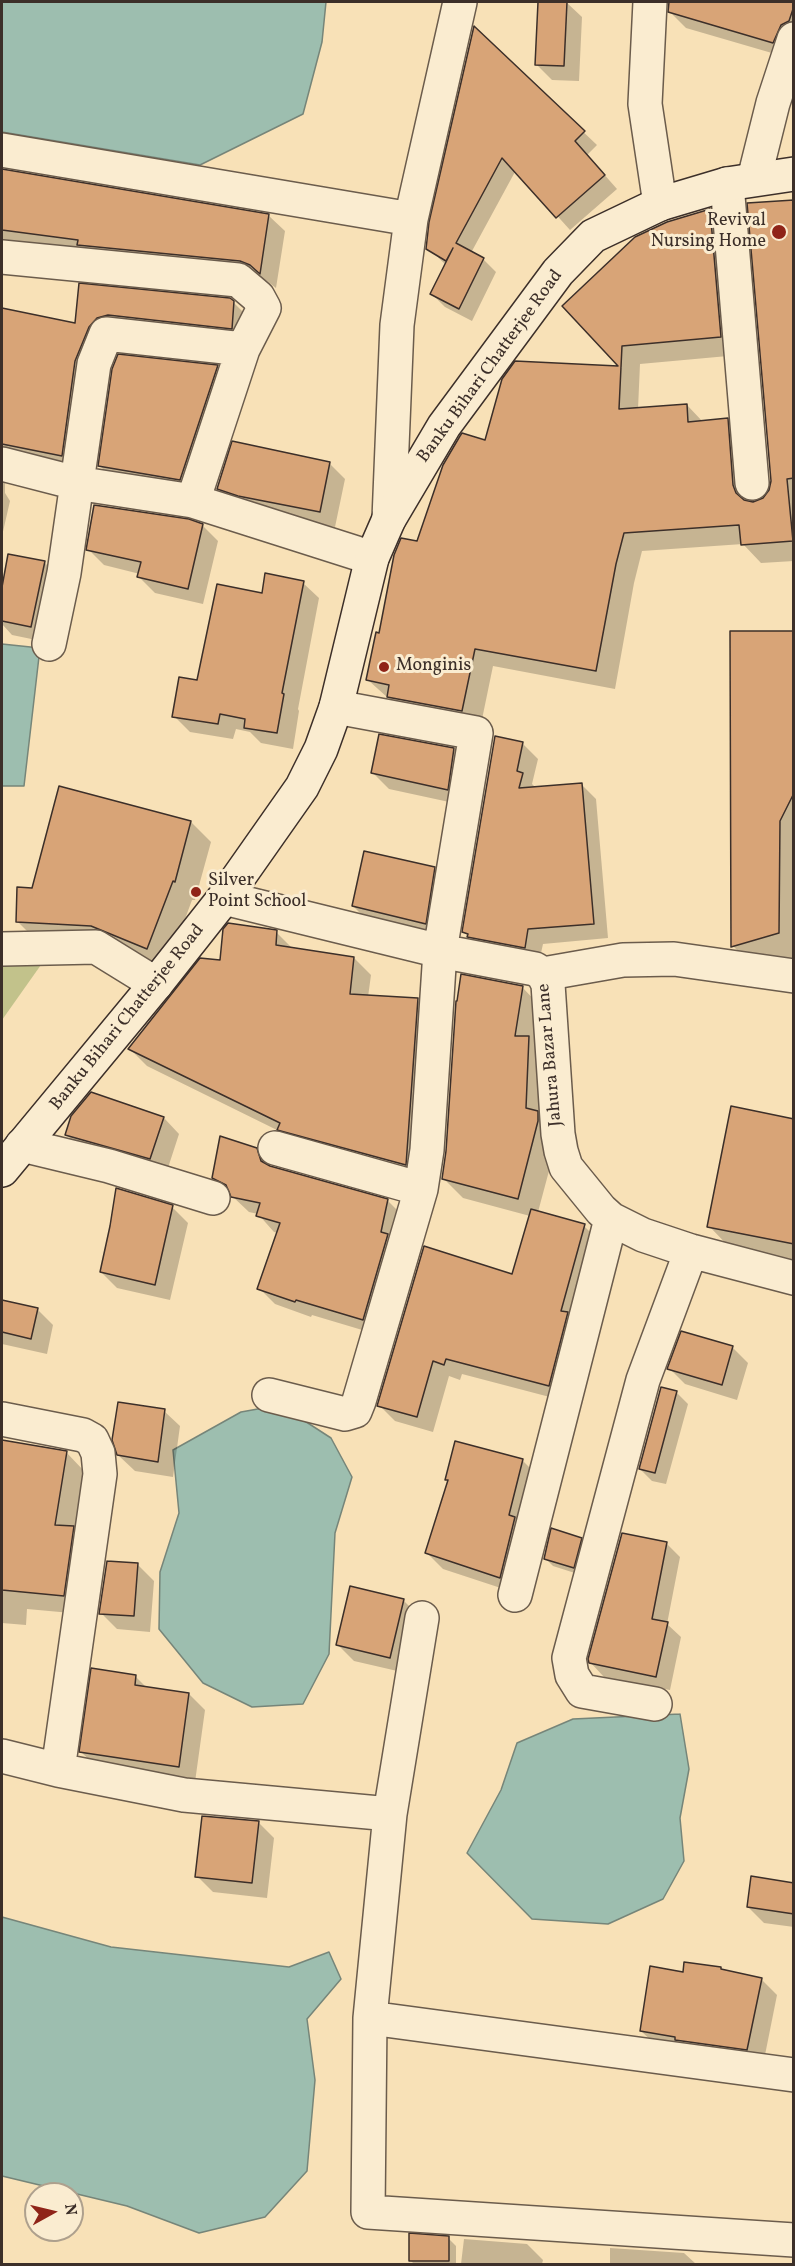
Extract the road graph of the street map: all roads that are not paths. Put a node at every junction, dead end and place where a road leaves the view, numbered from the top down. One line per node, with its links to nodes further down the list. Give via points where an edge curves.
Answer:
1 (460, 2): 8 (street)
2 (650, 2): 7 (street, via 645,104)
3 (794, 39): 6 (street)
4 (2, 150): 8 (street)
5 (794, 174): 6 (street, Banku Bihari Chatterjee Road)
6 (740, 182): 7 (street, Banku Bihari Chatterjee Road); 13 (street)
7 (660, 204): 15 (street, Banku Bihari Chatterjee Road, via 593,236 558,272 444,426)
8 (411, 219): 15 (street, via 397,325)
9 (2, 257): 10 (street, via 238,280 258,297 264,308)
10 (243, 349): 12 (street, via 106,334 94,364); 14 (street)
11 (2, 464): 12 (street)
12 (76, 483): 14 (street); 17 (street, via 64,573)
13 (752, 483)
14 (193, 501): 16 (street)
15 (389, 519): 16 (street, Banku Bihari Chatterjee Road)
16 (372, 558): 18 (street, Banku Bihari Chatterjee Road)
17 (49, 644)
18 (336, 707): 19 (street, Banku Bihari Chatterjee Road, via 302,787); 21 (street, via 476,733)
19 (224, 898): 21 (street, Jahura Bazar Lane); 24 (street, Banku Bihari Chatterjee Road)
20 (2, 948): 24 (street, via 96,948)
21 (440, 951): 22 (street, Jahura Bazar Lane, via 535,969); 28 (street)
22 (543, 974): 23 (street, via 623,960 674,959); 30 (street, Jahura Bazar Lane, via 548,984 561,1151 566,1167)
23 (794, 976)
24 (156, 984): 25 (street, Banku Bihari Chatterjee Road)
25 (22, 1145): 27 (street, Banku Bihari Chatterjee Road); 29 (street, via 109,1166)
26 (275, 1148): 28 (street)
27 (2, 1170)
28 (421, 1190): 33 (street, via 355,1411 345,1414)
29 (213, 1198)
30 (611, 1219): 31 (street, Jahura Bazar Lane); 35 (street)
31 (691, 1251): 32 (street, Jahura Bazar Lane); 37 (street, via 651,1352 569,1658 572,1675 582,1691)
32 (794, 1278)
33 (269, 1395)
34 (2, 1419): 39 (street, via 83,1435 92,1440 98,1453 100,1474)
35 (515, 1595)
36 (422, 1618): 40 (street)
37 (655, 1704)
38 (2, 1756): 39 (street)
39 (58, 1770): 40 (street, via 184,1795)
40 (390, 1814): 41 (street)
41 (370, 2018): 42 (street); 43 (street, via 368,2212)
42 (794, 2074)
43 (794, 2240)
44 (794, 2251): 45 (street)
45 (792, 2265)

